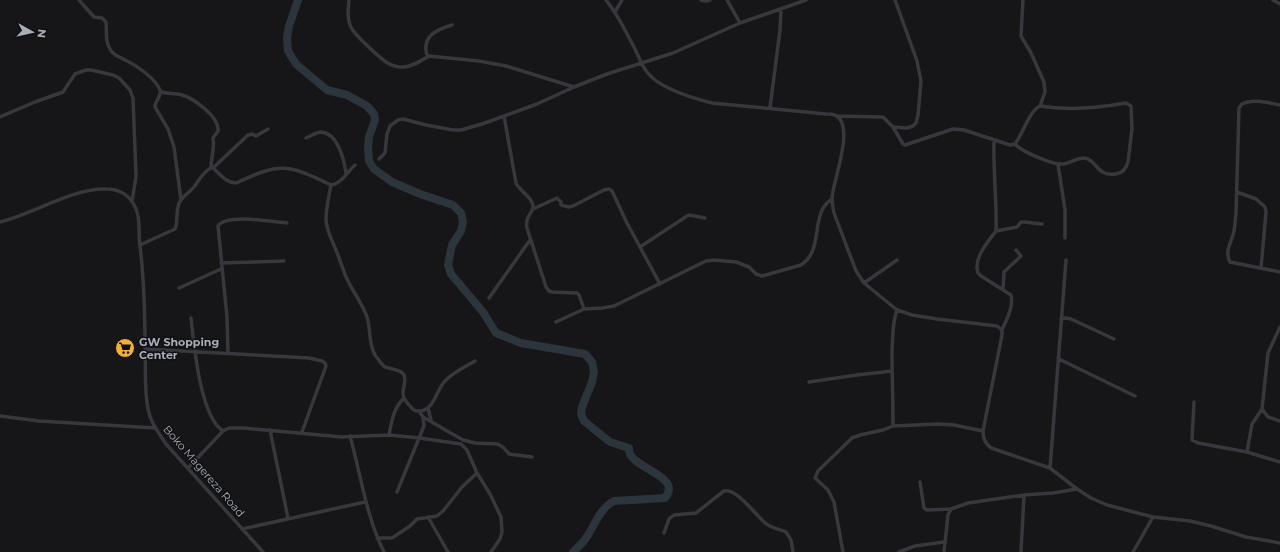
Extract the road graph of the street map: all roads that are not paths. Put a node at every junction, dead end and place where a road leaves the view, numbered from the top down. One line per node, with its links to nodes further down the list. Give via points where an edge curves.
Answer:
1 (79, 0): 20 (street, via 94,17 102,18 106,22 108,45 113,54 139,68)
2 (349, 0): 17 (street, via 348,16 352,30 385,61 402,68)
3 (606, 0): 14 (street)
4 (622, 0): 14 (street)
5 (701, 0): 6 (street)
6 (710, 0)
7 (727, 0): 15 (street)
8 (806, 0): 13 (street)
9 (895, 0): 27 (street, via 917,61 921,81 916,123 907,128)
10 (1023, 0): 22 (street, via 1021,36 1044,82 1045,92)
11 (1274, 0): 12 (street)
12 (1280, 4)
13 (781, 9): 15 (street); 23 (street)
14 (615, 12): 18 (street)
15 (740, 23): 18 (street)
16 (452, 26): 17 (street, via 431,34 426,43)
17 (429, 56): 19 (street, via 506,66)
18 (642, 63): 19 (street); 23 (street, via 652,78 694,98 712,103)
19 (574, 87): 24 (street)
20 (161, 92): 35 (street, via 168,95 183,95 194,100 212,117 218,131 213,138); 40 (street, via 155,107 168,129 174,147)
21 (1280, 105): 38 (street, via 1245,102 1239,108)
22 (1040, 106): 31 (street, via 1034,111); 33 (street, via 1064,109 1126,104 1131,106 1132,129 1128,162 1122,172 1102,173 1084,158)
23 (770, 108): 25 (street)
24 (504, 116): 32 (street, via 461,130 398,120 390,126 385,153); 42 (street, via 516,184 529,199)
25 (836, 116): 27 (street, via 883,117); 39 (street, via 843,126 844,137)
26 (0, 117): 41 (street, via 63,92 73,77 82,70 119,78 130,90 133,98 136,176)
27 (893, 128): 30 (street, via 905,145 953,129)
28 (268, 129): 35 (street, via 256,136 248,135)
29 (306, 138): 36 (street, via 320,132 328,134 340,148)
30 (994, 140): 31 (street); 47 (street)
31 (1015, 144): 33 (street, via 1018,148)
32 (379, 159)
33 (1058, 164): 48 (street, via 1065,210)
34 (355, 165): 36 (street)
35 (212, 168): 37 (street, via 232,183 270,169 284,168 304,172); 40 (street)
36 (346, 173): 37 (street, via 339,182)
37 (331, 185): 81 (street, via 326,219 329,233 348,281 365,313 374,354 384,366 399,371 404,376)
38 (1237, 192): 57 (street, via 1256,199 1265,206); 57 (street, via 1234,231 1227,258 1230,262)
39 (832, 199): 60 (street, via 834,213 850,257); 61 (street, via 823,209 812,253 801,265 762,276 736,262 706,261)
40 (181, 200): 50 (street, via 175,229)
41 (132, 202): 44 (street, via 122,191 94,189); 50 (street, Boko Magereza Road, via 137,210)
42 (533, 209): 49 (street, via 526,223); 51 (street, via 557,198 561,205 572,206 609,189)
43 (705, 218): 51 (street, via 689,215)
44 (0, 222)
45 (287, 223): 56 (street, via 231,219 219,223 217,230)
46 (1042, 224): 47 (street, via 1024,222 1014,228)
47 (996, 231): 63 (street, via 986,245 976,268 981,276)
48 (1065, 238)
49 (530, 240): 64 (street); 65 (street, via 548,291 576,293)
50 (140, 245): 73 (street, Boko Magereza Road)
51 (640, 247): 61 (street)
52 (1016, 250): 63 (street, via 1021,256 1004,272)
53 (897, 260): 60 (street)
54 (1066, 260): 68 (street)
55 (284, 261): 56 (street)
56 (221, 264): 58 (street)
57 (1261, 268): 59 (street)
58 (221, 269): 62 (street); 75 (street)
59 (1280, 272)
60 (864, 283): 66 (street)
61 (660, 284): 65 (street, via 614,306)
62 (179, 288)
63 (1003, 289): 71 (street, via 1012,299)
64 (489, 298)
65 (584, 309): 69 (street)
66 (897, 310): 71 (street, via 937,319 997,326); 78 (street, via 893,329)
67 (191, 318): 74 (street)
68 (1061, 319): 72 (street, via 1071,319); 76 (street)
69 (556, 322)
70 (1280, 327): 84 (street, via 1268,353)
71 (1002, 330): 95 (street)
72 (1114, 339)
73 (145, 349): 74 (street); 92 (street, Boko Magereza Road, via 148,410)
74 (195, 352): 75 (street); 91 (street, via 202,389)
75 (228, 353): 96 (street, via 310,358 325,363 325,371)
76 (1058, 359): 80 (street); 105 (street)
77 (475, 361): 83 (street, via 444,381)
78 (892, 371): 79 (street); 90 (street)
79 (809, 382)
80 (1135, 396)
81 (404, 398): 85 (street, via 411,408); 98 (street, via 394,412)
82 (1194, 402): 101 (street, via 1192,440)
83 (428, 408): 85 (street); 88 (street)
84 (1262, 409): 89 (street, via 1268,417); 101 (street, via 1252,424)
85 (419, 411): 87 (street)
86 (0, 416): 92 (street)
87 (423, 416): 88 (street); 100 (street, via 424,426)
88 (431, 420): 102 (street, via 463,440 498,444 509,454)
89 (1280, 421)
90 (893, 426): 95 (street, via 938,424); 126 (street, via 852,438 816,475 815,478 828,490 834,502)
91 (217, 427): 94 (street); 97 (street)
92 (155, 428): 104 (street, Boko Magereza Road)
93 (270, 430): 94 (street, via 229,428); 96 (street); 115 (street)
94 (223, 431): 97 (street)
95 (983, 431): 105 (street, via 984,440 992,448)
96 (302, 432): 99 (street)
97 (219, 435): 104 (street)
98 (388, 435): 99 (street); 100 (street)
99 (350, 436): 111 (street)
100 (419, 438): 106 (street, via 464,446); 109 (street)
101 (1247, 452): 103 (street)
102 (532, 457)
103 (1280, 462)
104 (188, 468): 116 (street, Boko Magereza Road)
105 (1050, 468): 108 (street)
106 (477, 473): 113 (street, via 443,511 437,516); 124 (street, via 501,518 502,532)
107 (920, 482): 112 (street, via 924,508)
108 (1077, 490): 110 (street); 114 (street, via 1107,505)
109 (397, 492)
110 (1024, 495): 112 (street); 129 (street)
111 (365, 502): 115 (street); 118 (street)
112 (951, 509): 119 (street)
113 (428, 517): 118 (street, via 416,519 392,538); 123 (street)
114 (1153, 517): 120 (street, via 1190,521 1246,537); 130 (street)
115 (288, 518): 116 (street)
116 (242, 529): 121 (street, Boko Magereza Road)
117 (664, 533): 125 (street, via 669,519 674,515 696,513 728,490 745,502 769,526 786,532)
118 (377, 538): 122 (street)
119 (944, 542): 127 (street, via 915,546); 128 (street)
120 (1280, 543)
121 (263, 552)
122 (384, 552)
123 (448, 552)
124 (491, 552)
125 (794, 552)
126 (843, 552)
127 (899, 552)
128 (944, 552)
129 (1021, 552)
130 (1133, 552)

